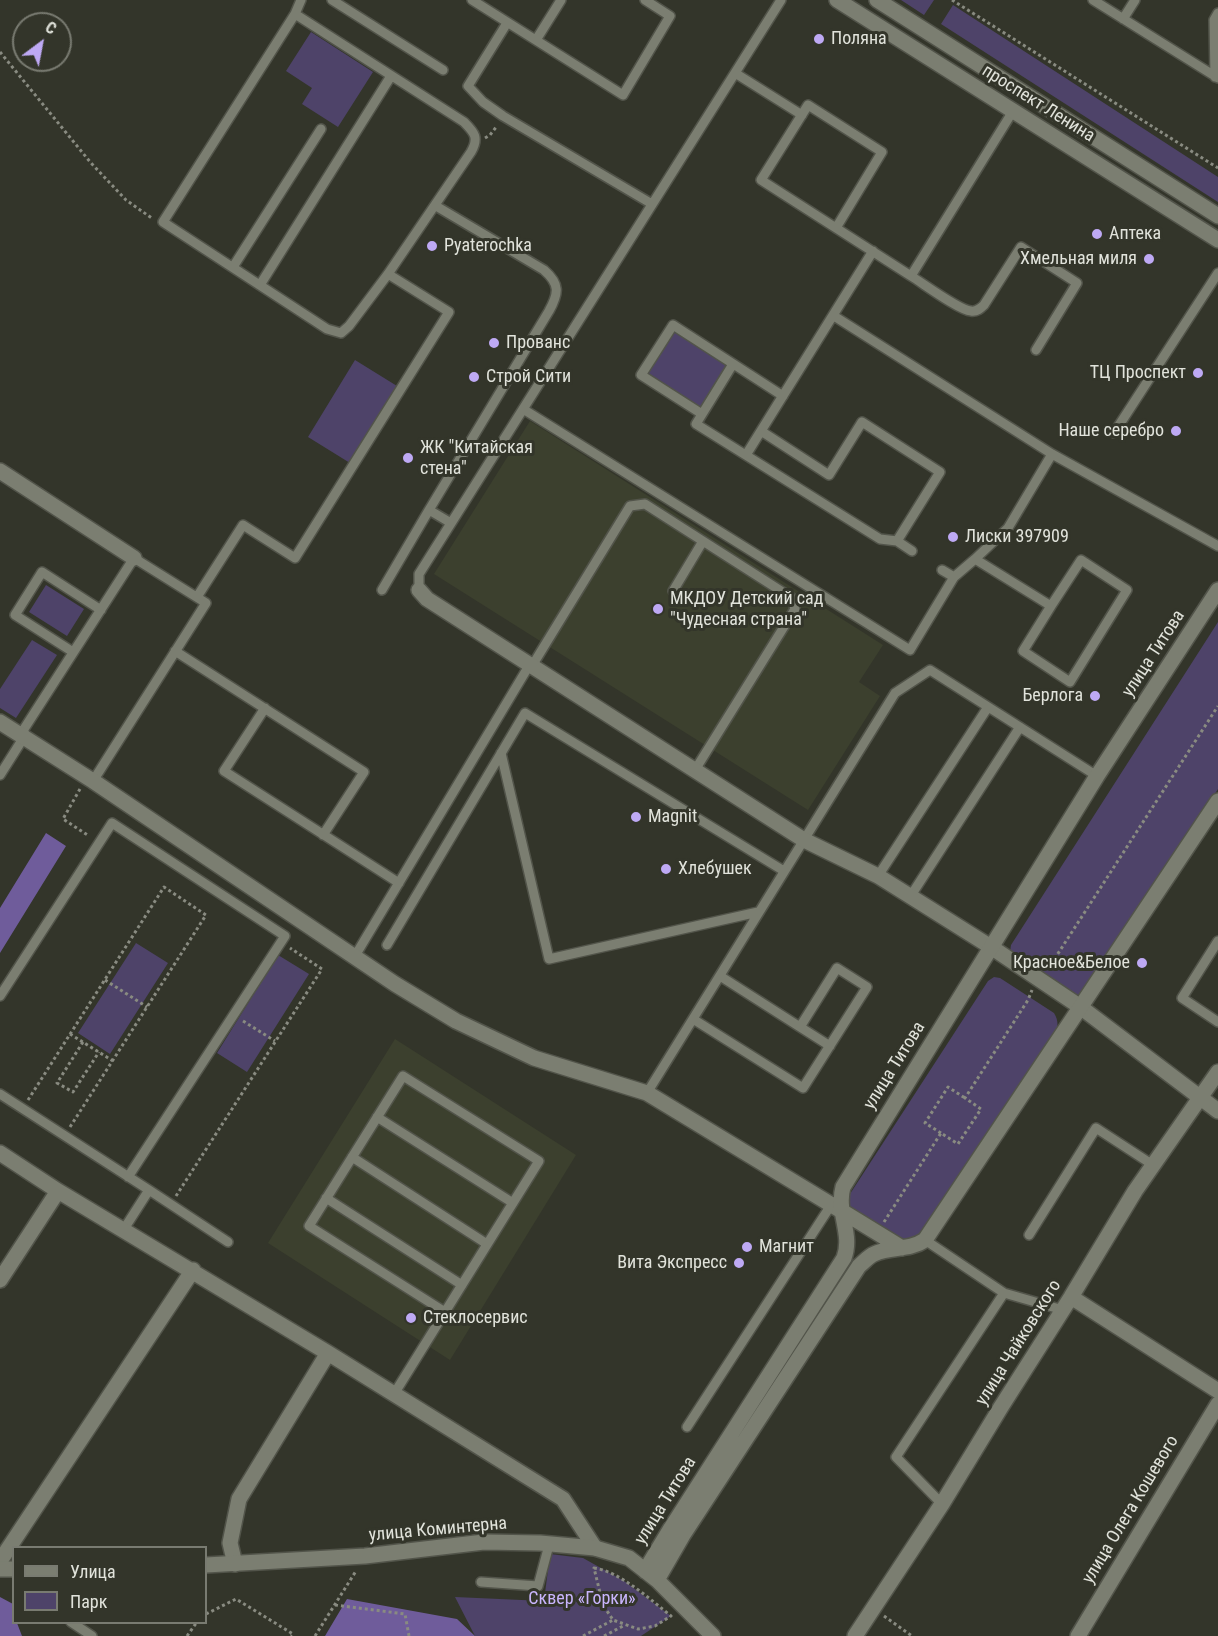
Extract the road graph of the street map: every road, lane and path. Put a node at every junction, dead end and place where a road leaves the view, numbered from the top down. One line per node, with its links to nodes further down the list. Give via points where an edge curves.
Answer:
1 (301, 0): 12 (lane)
2 (332, 0): 18 (lane)
3 (471, 0): 15 (lane)
4 (561, 0): 16 (lane)
5 (645, 0): 16 (lane, via 670,16 622,95)
6 (781, 0): 19 (lane)
7 (837, 0): 22 (street, проспект Ленина)
8 (877, 0): 28 (street, проспект Ленина)
9 (952, 0): 25 (path)
10 (1093, 0): 14 (lane)
11 (1135, 0): 14 (lane)
12 (295, 14): 20 (lane); 29 (lane)
13 (1218, 14): 21 (lane, via 1214,20)
14 (1123, 19): 21 (lane)
15 (507, 23): 16 (lane); 26 (lane, via 468,86 503,116)
16 (536, 40)
17 (0, 52): 29 (path, via 126,200 149,218)
18 (444, 70)
19 (735, 73): 23 (lane); 26 (lane)
20 (391, 76): 27 (lane, via 464,122 476,138 476,144); 37 (lane)
21 (1217, 77)
22 (1013, 111): 31 (street, проспект Ленина); 35 (lane)
23 (802, 115): 30 (lane, via 761,180); 30 (lane, via 808,105 882,152)
24 (321, 129): 33 (lane)
25 (1218, 168)
26 (652, 204): 42 (lane)
27 (436, 206): 34 (lane); 49 (lane, via 544,270 556,284 557,294)
28 (1218, 216)
29 (163, 222): 33 (lane)
30 (836, 228): 32 (lane)
31 (1218, 240)
32 (873, 251): 35 (lane); 38 (lane)
33 (233, 267): 37 (lane)
34 (388, 274): 37 (lane, via 341,333 327,329); 63 (lane, via 449,312 295,558 243,525)
35 (911, 276): 39 (lane, via 961,307 979,310 1021,247 1077,283)
36 (1217, 278): 45 (lane)
37 (260, 285)
38 (834, 316): 41 (lane); 46 (lane)
39 (1035, 350)
40 (733, 364): 41 (lane); 43 (lane); 43 (lane, via 673,325 641,375)
41 (783, 396): 44 (lane)
42 (523, 409): 50 (lane); 58 (lane, via 910,650)
43 (702, 414): 47 (lane, via 696,424)
44 (761, 431): 47 (lane); 52 (lane, via 829,475 862,422 940,472)
45 (1114, 433)
46 (1052, 454): 53 (lane); 56 (lane, via 1008,528)
47 (746, 455): 52 (lane, via 880,539)
48 (0, 471): 55 (street)
49 (429, 510): 50 (lane); 59 (lane)
50 (451, 523): 60 (lane, via 419,574)
51 (703, 541): 62 (lane); 68 (lane, via 645,504 630,506); 76 (lane, via 792,598 795,609)
52 (897, 541): 54 (lane)
53 (1218, 546)
54 (912, 551)
55 (134, 558): 63 (lane); 65 (lane)
56 (975, 559): 58 (lane); 64 (lane)
57 (942, 570): 58 (lane)
58 (954, 577)
59 (382, 590)
60 (419, 590): 68 (street, via 427,599)
61 (1218, 590): 78 (street, улица Титова)
62 (673, 591)
63 (197, 597): 66 (lane, via 206,603)
64 (1051, 606): 64 (lane, via 1023,651 1070,682 1128,590 1081,560)
65 (101, 610): 67 (lane); 67 (lane, via 42,572 15,615)
66 (175, 651): 71 (lane); 79 (lane)
67 (74, 652): 74 (lane, via 24,729)
68 (531, 665): 76 (street); 86 (lane)
69 (1218, 706): 94 (path)
70 (988, 707): 73 (lane); 82 (lane, via 930,670 895,693); 85 (lane)
71 (265, 708): 81 (lane, via 224,771); 81 (lane, via 364,772)
72 (0, 722): 74 (street)
73 (1020, 727): 78 (lane); 87 (lane)
74 (24, 737): 77 (lane); 79 (street)
75 (501, 753): 84 (lane, via 525,713); 88 (lane, via 549,959); 91 (lane)
76 (695, 770): 82 (street)
77 (0, 775)
78 (1097, 776): 92 (street, улица Титова)
79 (90, 779): 83 (path, via 63,819); 93 (street)
80 (1217, 804): 99 (street)
81 (323, 835): 86 (lane)
82 (804, 840): 84 (lane); 85 (street)
83 (100, 842): 90 (lane, via 112,823 285,936); 97 (lane)
84 (784, 871): 88 (lane)
85 (878, 876): 87 (street)
86 (399, 884): 93 (lane)
87 (910, 897): 92 (street)
88 (758, 912): 95 (lane)
89 (1218, 941): 103 (lane, via 1182,998)
90 (281, 942): 101 (lane); 106 (path, via 322,969)
91 (387, 945)
92 (991, 947): 99 (street); 125 (street, улица Титова)
93 (355, 956): 112 (street, via 456,1021 504,1044 534,1058)
94 (1044, 974)
95 (720, 976): 102 (lane); 104 (lane)
96 (105, 980): 100 (path); 100 (path, via 164,888 181,898 206,915); 105 (path)
97 (0, 996)
98 (1028, 1000): 114 (path)
99 (1079, 1006): 115 (street); 136 (street)
100 (147, 1007): 110 (path)
101 (234, 1015): 106 (path); 124 (lane)
102 (693, 1019): 108 (lane, via 803,1088); 112 (lane)
103 (1218, 1022)
104 (800, 1027): 108 (lane); 108 (lane, via 837,968 847,974 867,987)
105 (70, 1034): 107 (path); 116 (path)
106 (276, 1041): 131 (path)
107 (83, 1042): 109 (path); 109 (path, via 57,1083 73,1092)
108 (830, 1046)
109 (99, 1052): 110 (path)
110 (113, 1061): 120 (path)
111 (1218, 1072): 115 (street, улица Чайковского)
112 (647, 1093): 128 (street)
113 (0, 1094): 116 (lane)
114 (965, 1098): 119 (path, via 981,1108 958,1144); 119 (path, via 948,1087 925,1123)
115 (1200, 1099): 117 (street); 123 (street, улица Чайковского)
116 (22, 1108): 120 (lane)
117 (1218, 1111)
118 (377, 1117): 122 (lane); 130 (lane); 130 (lane, via 403,1076 539,1161)
119 (941, 1133): 134 (path)
120 (64, 1136): 124 (lane)
121 (0, 1153): 126 (street)
122 (352, 1157): 129 (lane); 138 (lane)
123 (1153, 1165): 135 (lane, via 1096,1128); 144 (street, улица Чайковского)
124 (128, 1177): 127 (lane)
125 (843, 1187): 128 (street, via 834,1192); 132 (street, улица Титова)
126 (58, 1191): 133 (street); 141 (street)
127 (149, 1191): 131 (lane); 133 (lane)
128 (815, 1193): 132 (street)
129 (326, 1198): 142 (lane); 145 (lane, via 309,1226)
130 (513, 1203): 138 (lane)
131 (170, 1204): 137 (lane)
132 (836, 1207): 139 (street); 150 (lane); 158 (street, улица Титова, via 848,1247 843,1258 671,1528)
133 (124, 1229): 140 (street)
134 (879, 1230)
135 (1029, 1235)
136 (925, 1240): 139 (street, улица Титова); 143 (lane)
137 (228, 1242)
138 (488, 1244): 142 (lane)
139 (902, 1248): 158 (street, улица Титова, via 873,1254 859,1266 683,1535)
140 (193, 1270): 146 (street); 155 (street)
141 (0, 1280)
142 (462, 1285): 145 (lane)
143 (1004, 1293): 144 (lane); 151 (lane, via 896,1457)
144 (1067, 1304): 147 (street); 151 (street, улица Чайковского)
145 (445, 1312): 148 (lane)
146 (328, 1353): 148 (street); 157 (street, via 239,1499 230,1543)
147 (1218, 1391)
148 (394, 1394): 153 (street, via 562,1499)
149 (1218, 1404): 177 (street, улица Олега Кошевого)
150 (687, 1427)
151 (942, 1504): 161 (street, улица Чайковского)
152 (549, 1545): 153 (street, улица Коминтерна); 154 (street, улица Коминтерна, via 484,1542); 159 (lane, via 538,1586)
153 (595, 1548): 158 (street, улица Коминтерна, via 629,1558)
154 (365, 1556): 157 (street, улица Коминтерна); 160 (path)
155 (0, 1561)
156 (207, 1564): 157 (street, улица Коминтерна)
157 (235, 1564)
158 (651, 1575): 174 (street, улица Коминтерна)
159 (481, 1582)
160 (335, 1605): 170 (path); 171 (path, via 405,1614)
161 (873, 1608): 175 (street, улица Чайковского); 176 (path)
162 (207, 1614): 169 (path, via 236,1599)
163 (613, 1620): 166 (path); 166 (path, via 603,1605 594,1568 624,1581 671,1616 649,1628); 172 (path)
164 (73, 1624): 167 (lane)
165 (196, 1624): 168 (path)
166 (624, 1625): 173 (path)
167 (92, 1636)
168 (187, 1636)
169 (291, 1636)
170 (315, 1636)
171 (409, 1636)
172 (583, 1636)
173 (604, 1636)
174 (713, 1636)
175 (855, 1636)
176 (912, 1636)
177 (1078, 1636)

